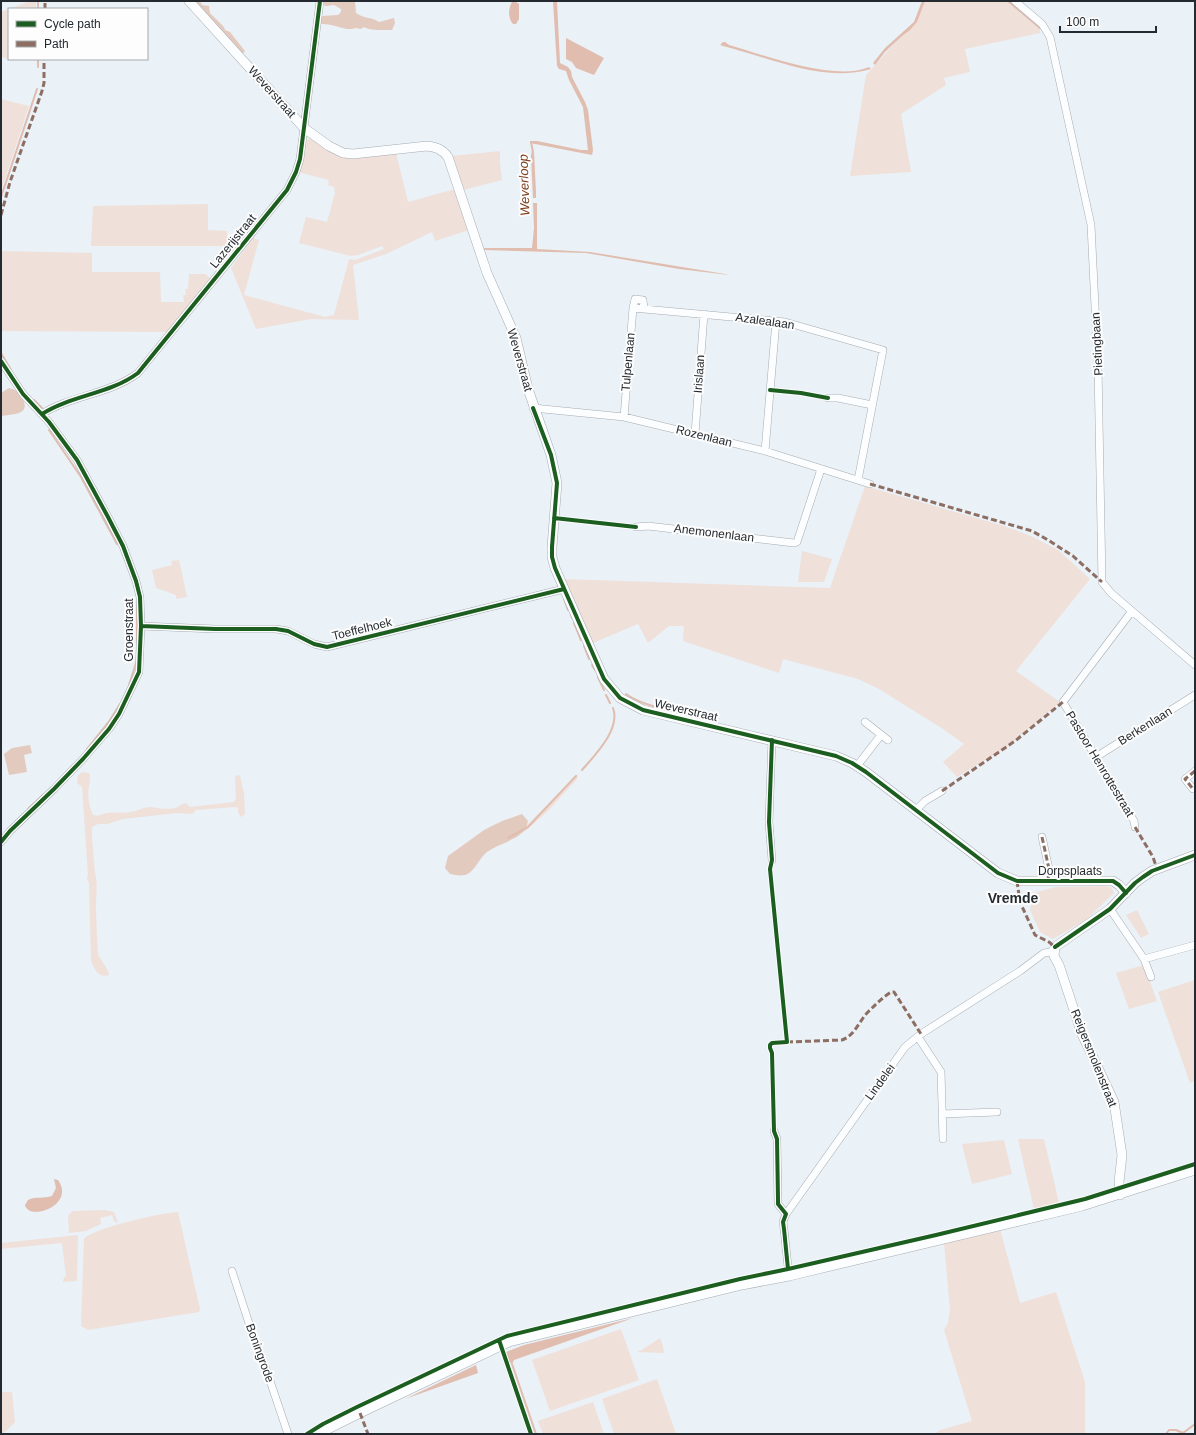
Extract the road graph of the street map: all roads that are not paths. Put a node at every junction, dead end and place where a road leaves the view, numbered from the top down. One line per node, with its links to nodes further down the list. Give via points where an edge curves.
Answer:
1 (189, 1): 4 (street, Weverstraat)
2 (320, 1): 4 (street, Lazerijstraat)
3 (1015, 1): 21 (street, Pietingbaan, via 1042,24 1050,36 1091,225 1098,367 1102,582 1110,593)
4 (304, 128): 11 (street, Weverstraat, via 343,153 427,146 444,152 451,163 487,273 516,338); 12 (street, Lazerijstraat, via 300,159 287,190 138,373 124,382 66,402)
5 (633, 308): 6 (street, Azalealaan, via 635,299 643,300 644,309); 13 (street, Tulpenlaan)
6 (704, 314): 7 (street, Azalealaan); 14 (street, Irislaan)
7 (776, 320): 10 (street, Azalealaan, via 883,350); 15 (street)
8 (1, 361): 12 (street, Groenstraat, via 22,394)
9 (828, 398): 10 (street)
10 (872, 405): 17 (street)
11 (534, 408): 13 (street, Rozenlaan); 20 (street, Weverstraat, via 551,455 557,483 552,557)
12 (42, 414): 22 (street, Groenstraat, via 76,460 123,546 140,597)
13 (624, 417): 14 (street, Rozenlaan)
14 (695, 434): 15 (street, Rozenlaan)
15 (764, 451): 16 (street, Rozenlaan)
16 (821, 469): 17 (street, Rozenlaan); 19 (street, Anemonenlaan, via 797,542 794,543 648,526)
17 (858, 480): 18 (street, Rozenlaan)
18 (870, 484)
19 (636, 527)
20 (564, 589): 22 (street, Toeffelhoek, via 330,647 314,644 276,629); 27 (street, Weverstraat, via 604,679 620,698 643,710)
21 (1132, 611): 23 (street, Pietingbaan); 29 (street, Pastoor Henrottestraat, via 1063,702)
22 (141, 626): 37 (street, Groenstraat, via 139,672 119,714 83,759)
23 (1195, 666)
24 (1195, 695): 29 (street, Berkenlaan)
25 (865, 722): 26 (street)
26 (881, 735): 28 (street); 30 (street)
27 (772, 740): 30 (street, Weverstraat, via 836,756); 39 (street, via 769,822)
28 (888, 740)
29 (1096, 757): 35 (street, Pastoor Henrottestraat, via 1134,821)
30 (857, 766): 34 (street, Weverstraat)
31 (1195, 771): 32 (street, via 1185,779)
32 (1194, 790)
33 (942, 791): 34 (street)
34 (916, 810): 40 (street, Weverstraat, via 998,873)
35 (1135, 827)
36 (1042, 837): 41 (street, via 1049,868)
37 (1, 842)
38 (1195, 855): 42 (street, via 1152,872 1135,883)
39 (772, 860)
40 (1017, 881): 41 (street, Dorpsplaats)
41 (1048, 882): 42 (street, Dorpsplaats, via 1113,881)
42 (1126, 893): 43 (street)
43 (1110, 909): 45 (street); 46 (street)
44 (1195, 944): 46 (street)
45 (1055, 947): 48 (street, Lindelei, via 1051,952 1044,953); 54 (street, Reigersmolenstraat, via 1054,956 1082,1034 1115,1105 1122,1155)
46 (1144, 959): 47 (street)
47 (1150, 977)
48 (918, 1036): 50 (street, via 941,1072); 55 (street, Lindelei, via 905,1047)
49 (997, 1112): 50 (street)
50 (942, 1114): 52 (street)
51 (774, 1131): 55 (street, via 777,1139 778,1204)
52 (943, 1139)
53 (1195, 1170): 54 (street)
54 (1120, 1195): 57 (street)
55 (786, 1214): 57 (street, via 783,1222)
56 (232, 1271): 58 (street, Boningrode)
57 (789, 1276): 59 (street, via 742,1285 509,1342)
58 (288, 1434)
59 (318, 1434)

